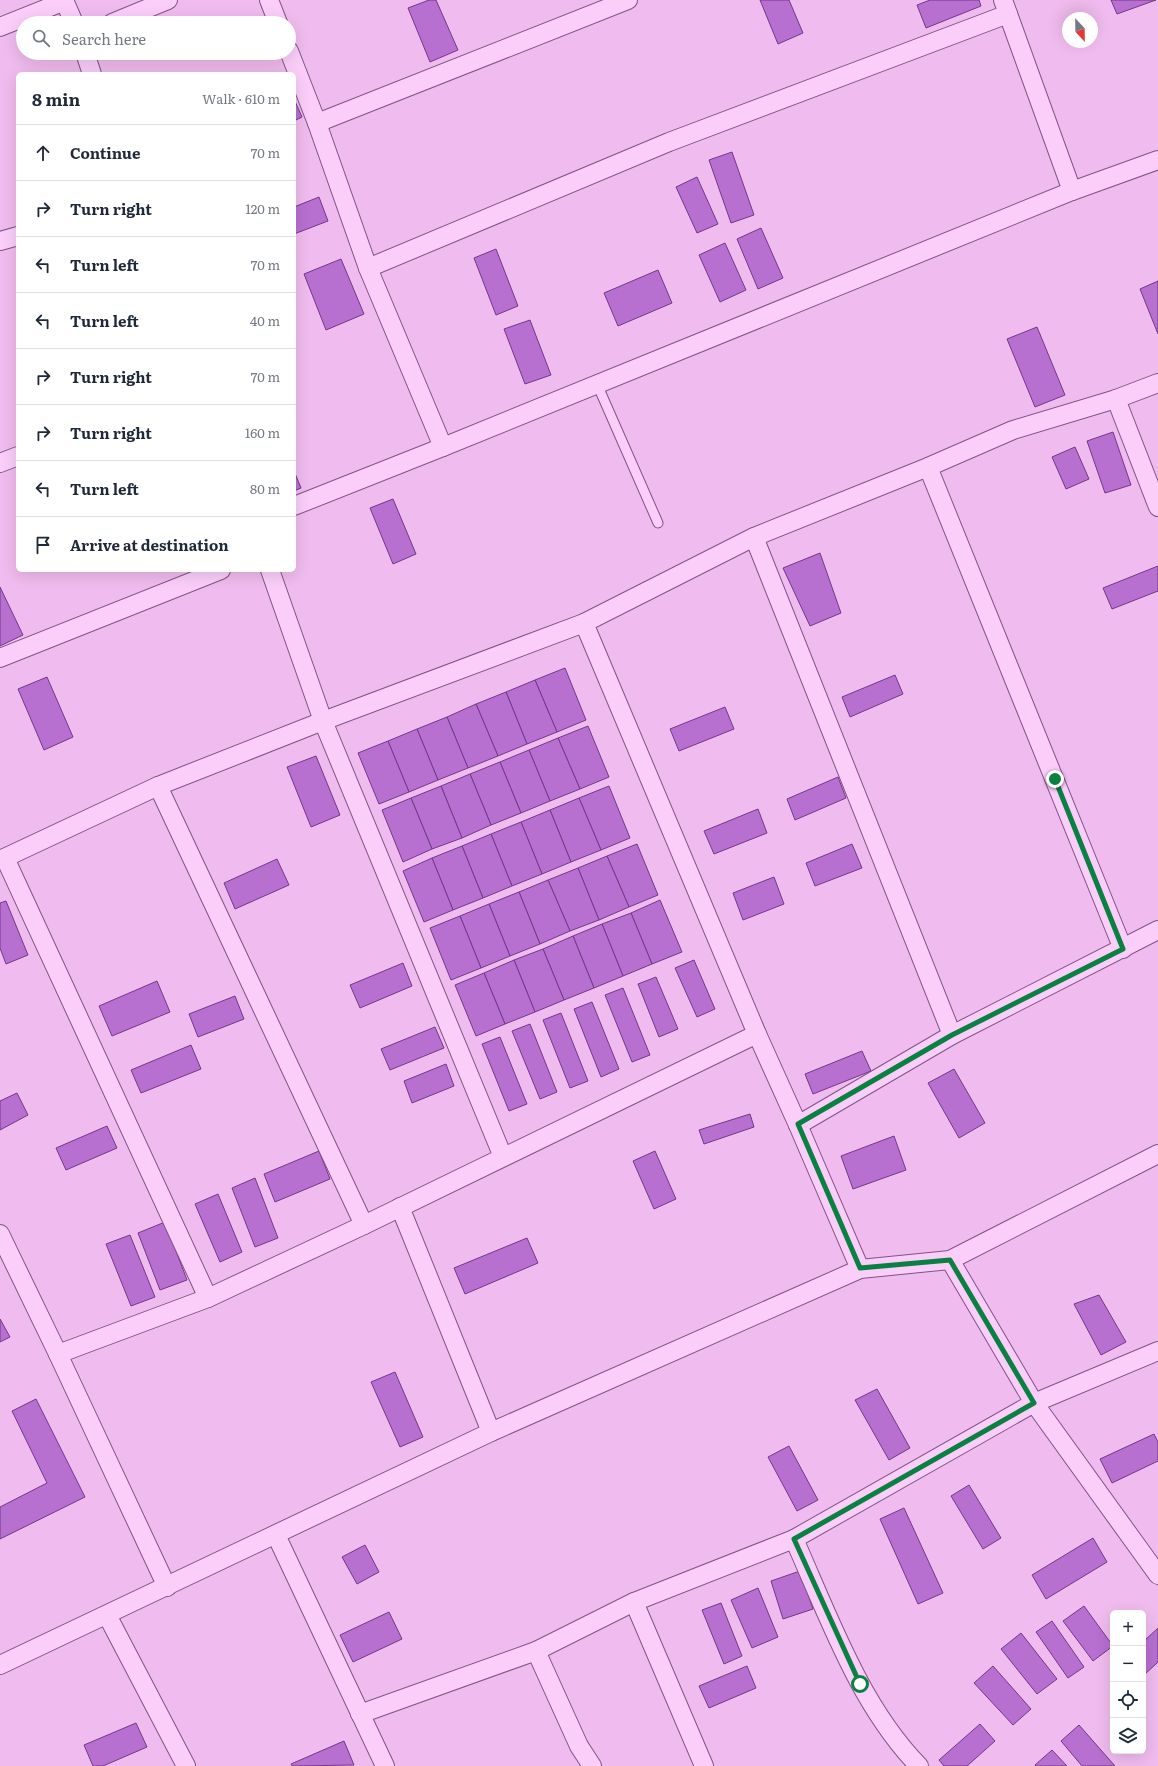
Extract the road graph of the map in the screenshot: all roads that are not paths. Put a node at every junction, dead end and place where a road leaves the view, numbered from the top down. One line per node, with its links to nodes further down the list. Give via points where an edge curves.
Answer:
1 (168, 0): 8 (street)
2 (269, 0): 9 (street)
3 (628, 0): 15 (street)
4 (64, 1): 6 (street); 7 (street)
5 (1005, 7): 17 (street); 20 (street, via 669,142)
6 (26, 16)
7 (71, 16)
8 (129, 16)
9 (275, 16)
10 (16, 20): 11 (street)
11 (0, 26)
12 (87, 60): 14 (street)
13 (292, 60): 15 (street)
14 (91, 72)
15 (317, 123): 20 (street)
16 (1158, 160): 17 (street)
17 (1072, 191): 21 (street)
18 (16, 237): 19 (street)
19 (0, 242)
20 (368, 268): 24 (street)
21 (597, 384): 24 (street); 30 (lane)
22 (1158, 384): 23 (street)
23 (1116, 399): 27 (street, via 1013,430); 29 (street)
24 (443, 447): 28 (street)
25 (16, 457): 26 (street)
26 (0, 463)
27 (928, 467): 31 (street); 40 (street)
28 (296, 505)
29 (1158, 507)
30 (658, 523)
31 (754, 537): 34 (street); 42 (street)
32 (216, 572): 35 (street)
33 (271, 572): 36 (street)
34 (584, 623): 36 (street); 41 (street)
35 (0, 658)
36 (323, 721): 37 (street); 45 (street)
37 (158, 786): 38 (street); 47 (street)
38 (2, 859): 51 (street)
39 (1158, 930): 40 (street)
40 (1123, 949): 42 (street)
41 (756, 1034): 43 (street); 45 (street)
42 (952, 1035): 43 (street)
43 (798, 1124): 50 (street)
44 (1158, 1154): 49 (street)
45 (503, 1157): 46 (street)
46 (400, 1207): 47 (street); 55 (street)
47 (364, 1225): 51 (street)
48 (0, 1234): 53 (street)
49 (950, 1260): 50 (street); 54 (street)
50 (860, 1268): 55 (street)
51 (208, 1298): 53 (street)
52 (1158, 1351): 54 (street)
53 (58, 1354): 59 (street)
54 (1034, 1403): 57 (street); 58 (street)
55 (491, 1432): 56 (street)
56 (276, 1535): 59 (street); 64 (street)
57 (794, 1539): 60 (street); 69 (street, via 860,1684 903,1750)
58 (1158, 1574)
59 (167, 1587): 61 (street)
60 (634, 1602): 62 (street); 68 (street)
61 (107, 1615): 63 (street); 65 (street)
62 (536, 1651): 64 (street); 67 (street, via 579,1746)
63 (0, 1665)
64 (360, 1714): 66 (street)
65 (186, 1766)
66 (385, 1766)
67 (592, 1766)
68 (704, 1766)
69 (918, 1766)

